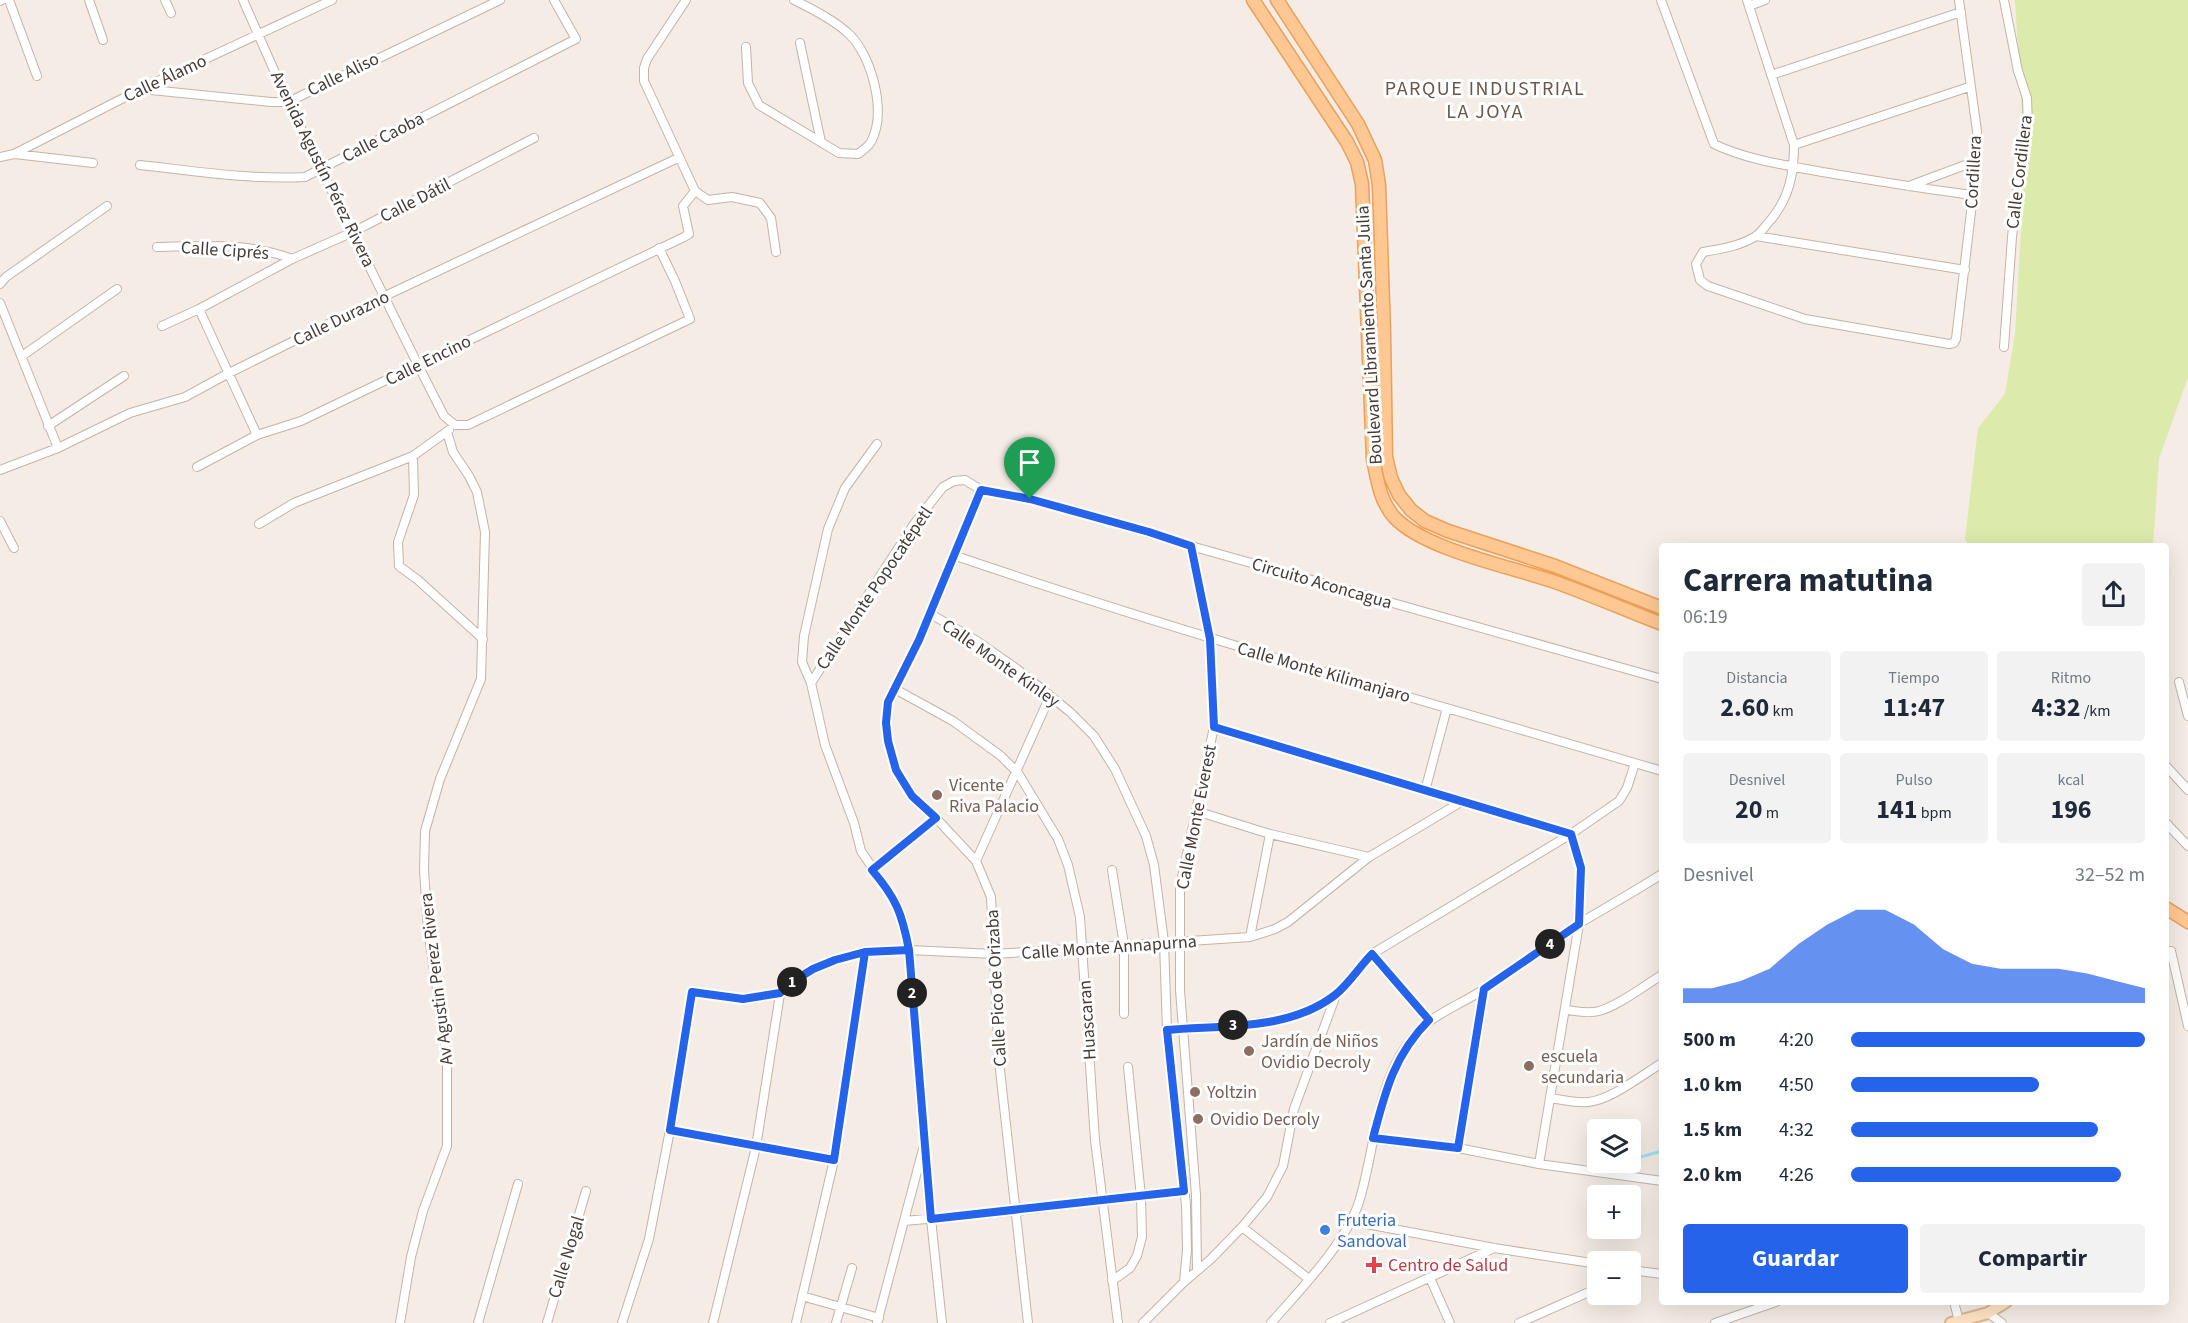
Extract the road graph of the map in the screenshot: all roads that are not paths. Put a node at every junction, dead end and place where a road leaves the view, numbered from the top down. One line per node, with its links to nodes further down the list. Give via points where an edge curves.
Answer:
1 (9, 0): 24 (street)
2 (89, 0): 20 (street)
3 (165, 0): 18 (street)
4 (243, 0): 19 (street, Avenida Agustín Pérez Rivera)
5 (332, 0): 19 (street, Calle Álamo)
6 (500, 0): 27 (street, Calle Aliso)
7 (554, 0): 38 (street, Calle Caoba, via 576,39)
8 (686, 0): 33 (street, via 644,68 644,81)
9 (794, 0): 29 (street, via 848,33 862,50 873,78 877,106 870,145 858,154 839,153)
10 (1253, 0): 78 (main road, Boulevard Libramiento Santa Julia, via 1357,162 1362,184 1373,459 1382,495 1395,517 1414,532 1445,546)
11 (1277, 0): 76 (main road, Boulevard Libramiento Santa Julia, via 1358,124 1375,160 1379,185 1386,457 1399,495 1425,521 1448,531)
12 (1662, 0): 37 (street, via 1714,144)
13 (1765, 0): 16 (street)
14 (1959, 0): 17 (street, Cordillera)
15 (2004, 0): 56 (street, Calle Cordillera, via 2027,98 2028,128 2012,237)
16 (1748, 3): 23 (street)
17 (1961, 12): 23 (street); 25 (street, Cordillera)
18 (171, 13)
19 (259, 35): 26 (street, Calle Álamo); 27 (street, Avenida Agustín Pérez Rivera)
20 (103, 40)
21 (800, 43): 29 (street)
22 (746, 47): 29 (street, via 748,83 759,105)
23 (1771, 75): 30 (street)
24 (37, 76)
25 (1969, 87): 30 (street); 34 (street, Cordillera, via 1977,131)
26 (141, 89): 27 (street, Calle Aliso); 31 (street, Calle Álamo)
27 (288, 102): 38 (street, Avenida Agustín Pérez Rivera)
28 (534, 138): 43 (street, Calle Dátil)
29 (821, 142)
30 (1794, 145): 37 (street)
31 (14, 153): 32 (street, Calle Álamo); 35 (street)
32 (0, 157)
33 (678, 158): 40 (street); 52 (street, Calle Durazno)
34 (1976, 161): 39 (street); 41 (street, Cordillera)
35 (93, 163)
36 (140, 165): 38 (street, Calle Caoba, via 279,178 305,177)
37 (1794, 167): 39 (street); 44 (street, via 1787,196)
38 (321, 168): 43 (street, Avenida Agustín Pérez Rivera)
39 (1907, 187): 41 (street)
40 (695, 191): 46 (street, Calle Encino, via 683,206 689,234); 47 (street, via 708,200 732,197 760,203 771,218)
41 (1973, 195): 49 (street, Cordillera)
42 (107, 206): 50 (street)
43 (353, 232): 48 (street, Calle Dátil); 52 (street, Avenida Agustín Pérez Rivera)
44 (1756, 236): 49 (street); 49 (street, Cordillera, via 1702,252 1696,264 1700,280 1804,319 1949,344 1954,343)
45 (157, 247): 48 (street, Calle Ciprés, via 234,248 276,253)
46 (658, 248): 58 (street, Calle Encino); 61 (street, via 690,319 468,425)
47 (776, 252)
48 (292, 260): 54 (street, Calle Dátil)
49 (1965, 270)
50 (0, 284)
51 (117, 289): 57 (street)
52 (386, 296): 58 (street, Avenida Agustín Pérez Rivera); 59 (street, Calle Durazno)
53 (0, 303): 57 (street)
54 (199, 309): 55 (street, Calle Dátil); 59 (street)
55 (162, 326)
56 (2004, 346)
57 (22, 356): 62 (street)
58 (418, 365): 61 (street, Avenida Agustín Pérez Rivera, via 444,416); 64 (street, Calle Encino, via 302,421)
59 (229, 373): 64 (street); 66 (street, Calle Durazno, via 185,397 130,413)
60 (124, 375): 62 (street)
61 (455, 425): 63 (street)
62 (48, 426): 66 (street)
63 (447, 432): 67 (street); 79 (street, via 453,452 477,492 485,532)
64 (257, 435): 68 (street, Calle Encino)
65 (878, 444): 83 (street, via 845,488 828,529 804,636 802,662)
66 (57, 448): 69 (street, Calle Durazno)
67 (413, 456): 72 (street, via 294,503); 79 (street, via 414,495 398,542 399,566)
68 (196, 467)
69 (0, 470)
70 (981, 490): 73 (street, Circuito Aconcagua, via 1030,499); 75 (street, Calle Pico de Orizaba); 83 (street, Calle Monte Popocatépetl, via 965,480 943,487 914,524)
71 (0, 521): 74 (street)
72 (259, 524)
73 (1191, 546): 80 (street, Calle Monte Everest); 81 (street, Circuito Aconcagua)
74 (14, 548)
75 (953, 555): 77 (street, Calle Pico de Orizaba); 80 (street, Calle Monte Kilimanjaro)
76 (1659, 607)
77 (929, 613): 84 (street, Calle Pico de Orizaba); 85 (street, Calle Monte Kinley, via 977,641)
78 (1659, 623)
79 (483, 639): 171 (street, Av Agustin Perez Rivera, via 482,679 440,779 425,831 428,930 447,1056 447,1146 423,1211)
80 (1210, 639): 86 (street, Calle Monte Kilimanjaro); 88 (street, Calle Monte Everest)
81 (1659, 678)
82 (2179, 682): 87 (street)
83 (811, 683): 104 (street, Calle Monte Popocatépetl, via 825,745 861,851)
84 (895, 689): 92 (street, Huascaran, via 953,722); 97 (street, Calle Pico de Orizaba, via 888,702 886,723 896,770 912,796)
85 (1050, 696): 92 (street); 111 (street, Calle Monte Kinley, via 1094,736 1129,798 1154,865)
86 (1447, 708): 89 (street, Calle Monte Kilimanjaro); 94 (street)
87 (2188, 717)
88 (1214, 727): 94 (street); 96 (street, Calle Monte Everest)
89 (1635, 763): 91 (street, Calle Monte Kilimanjaro); 100 (street, via 1619,801)
90 (2169, 769): 93 (street)
91 (1659, 770)
92 (1016, 771): 103 (street); 114 (street, Huascaran, via 1058,839 1068,865 1080,916)
93 (2188, 790)
94 (1425, 791): 95 (street)
95 (1461, 802): 100 (street); 102 (street, Calle Monte Annapurna)
96 (1196, 811): 99 (street); 112 (street, Calle Monte Everest, via 1180,887)
97 (936, 818): 103 (street, Calle Pico de Orizaba); 104 (street)
98 (2169, 827): 101 (street)
99 (1270, 834): 102 (street); 110 (street)
100 (1571, 834): 109 (street, via 1581,868); 119 (street)
101 (2188, 846)
102 (1369, 857): 110 (street, Calle Monte Annapurna, via 1288,922)
103 (976, 861): 118 (street, Calle Pico de Orizaba, via 991,897)
104 (872, 870): 115 (street, Calle Monte Popocatépetl, via 896,902)
105 (1113, 870): 113 (street)
106 (1659, 876): 109 (street)
107 (2169, 910): 108 (main road)
108 (2188, 922)
109 (1579, 924): 121 (street); 124 (street)
110 (1250, 937): 112 (street, Calle Monte Annapurna)
111 (1164, 942): 112 (street, Calle Monte Annapurna); 113 (street, Calle Monte Annapurna); 129 (street)
112 (1179, 942): 128 (street, Calle Monte Everest)
113 (1124, 945): 114 (street, Calle Monte Annapurna); 125 (street)
114 (1082, 948): 118 (street, Calle Monte Annapurna); 145 (street, Huascaran)
115 (909, 950): 117 (street, Calle Monte Annapurna); 118 (street, Calle Monte Annapurna); 135 (street, Calle Monte Popocatépetl)
116 (2171, 951): 127 (street)
117 (865, 952): 122 (street, Calle Monte Annapurna, via 813,969); 138 (street)
118 (994, 954): 146 (street, Calle Pico de Orizaba, via 999,1061)
119 (1372, 954): 123 (street); 126 (street)
120 (1659, 977): 124 (street, via 1605,1009)
121 (1484, 989): 126 (street); 137 (street)
122 (780, 993): 133 (street, Calle Monte Annapurna, via 743,999 692,992); 136 (street)
123 (1336, 995): 128 (street, via 1304,1013 1275,1021); 150 (street, via 1294,1109 1283,1166 1267,1197)
124 (1566, 1010): 132 (street)
125 (1124, 1014)
126 (1429, 1020): 134 (street, via 1401,1055 1384,1095)
127 (2188, 1026)
128 (1184, 1028): 129 (street); 154 (street, Calle Monte Everest, via 1196,1195)
129 (1167, 1030): 143 (street)
130 (1659, 1065): 132 (street, via 1591,1102)
131 (1128, 1067): 144 (street)
132 (1551, 1098): 139 (street)
133 (670, 1130): 136 (street); 174 (street, via 648,1239)
134 (1373, 1138): 137 (street); 149 (street)
135 (925, 1142): 147 (street, Calle Monte Popocatépetl); 148 (street)
136 (756, 1147): 138 (street); 175 (street)
137 (1458, 1148): 139 (street)
138 (834, 1160): 162 (street)
139 (1539, 1164): 140 (street)
140 (1659, 1181)
141 (518, 1184): 172 (street)
142 (586, 1191): 173 (street, Calle Nogal)
143 (1184, 1191): 144 (street); 160 (street)
144 (1141, 1197): 145 (street); 159 (street, via 1140,1247 1130,1268)
145 (1102, 1201): 146 (street); 159 (street, Huascaran)
146 (1016, 1211): 147 (street); 179 (street, Calle Pico de Orizaba)
147 (931, 1219): 148 (street); 178 (street, Calle Monte Popocatépetl)
148 (904, 1221): 168 (street)
149 (1351, 1221): 151 (street); 158 (street)
150 (1242, 1227): 154 (street); 158 (street)
151 (1494, 1248): 152 (street); 157 (street)
152 (1587, 1262)
153 (852, 1268): 166 (street)
154 (1197, 1270): 160 (street)
155 (1641, 1272): 156 (street)
156 (1659, 1274)
157 (1430, 1278): 183 (street); 184 (street)
158 (1309, 1280): 182 (street)
159 (1112, 1281): 180 (street, Huascaran)
160 (1184, 1282): 181 (street)
161 (1587, 1293): 185 (street)
162 (802, 1296): 166 (street); 176 (street)
163 (1768, 1305): 169 (street)
164 (1954, 1305): 170 (street)
165 (2001, 1305): 167 (street)
166 (840, 1307): 168 (street); 177 (street)
167 (1988, 1312): 170 (street); 187 (street)
168 (878, 1320)
169 (1734, 1320): 186 (street)
170 (1955, 1322)
171 (400, 1323)
172 (478, 1323)
173 (547, 1323)
174 (622, 1323)
175 (713, 1323)
176 (796, 1323)
177 (836, 1323)
178 (942, 1323)
179 (1028, 1323)
180 (1118, 1323)
181 (1143, 1323)
182 (1271, 1323)
183 (1330, 1323)
184 (1450, 1323)
185 (1519, 1323)
186 (1715, 1323)
187 (2002, 1323)

